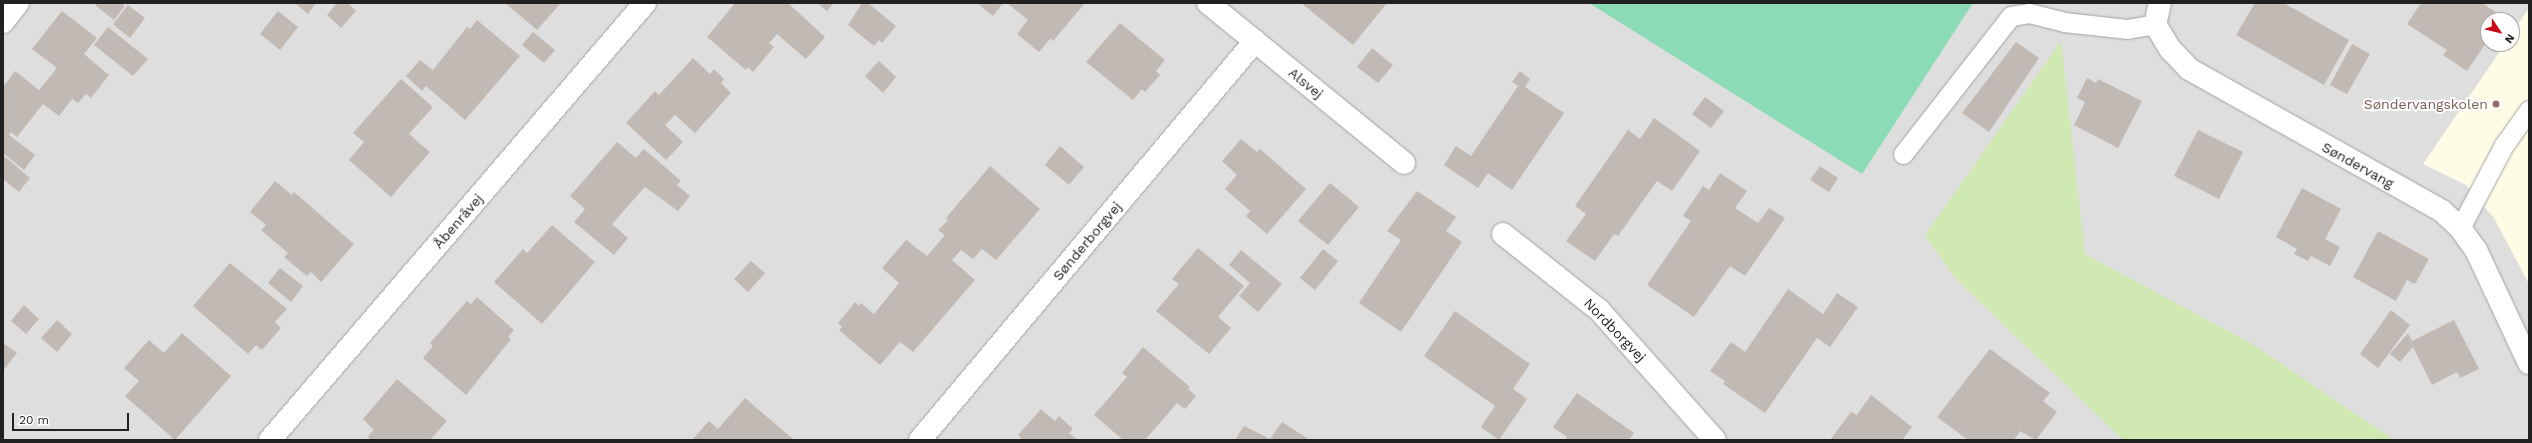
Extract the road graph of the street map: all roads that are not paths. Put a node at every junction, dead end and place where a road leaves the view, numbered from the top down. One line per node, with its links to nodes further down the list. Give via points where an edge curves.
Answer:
1 (18, 3): 5 (street)
2 (645, 3): 14 (street, Åbenråvej)
3 (1208, 3): 7 (street, Alsvej)
4 (2160, 3): 6 (street)
5 (3, 22)
6 (2155, 24): 9 (lane, via 2127,29 2064,22 2029,13 2011,16); 11 (street, Søndervang, via 2170,49 2189,69 2442,211)
7 (1255, 41): 10 (street, Alsvej); 15 (street, Sønderborgvej)
8 (2529, 110): 11 (lane, via 2504,145)
9 (1903, 154)
10 (1404, 163)
11 (2460, 228): 13 (street, Søndervang, via 2476,250)
12 (1502, 234): 16 (street, Nordborgvej, via 1599,310)
13 (2529, 363)
14 (270, 440)
15 (920, 440)
16 (1715, 440)

